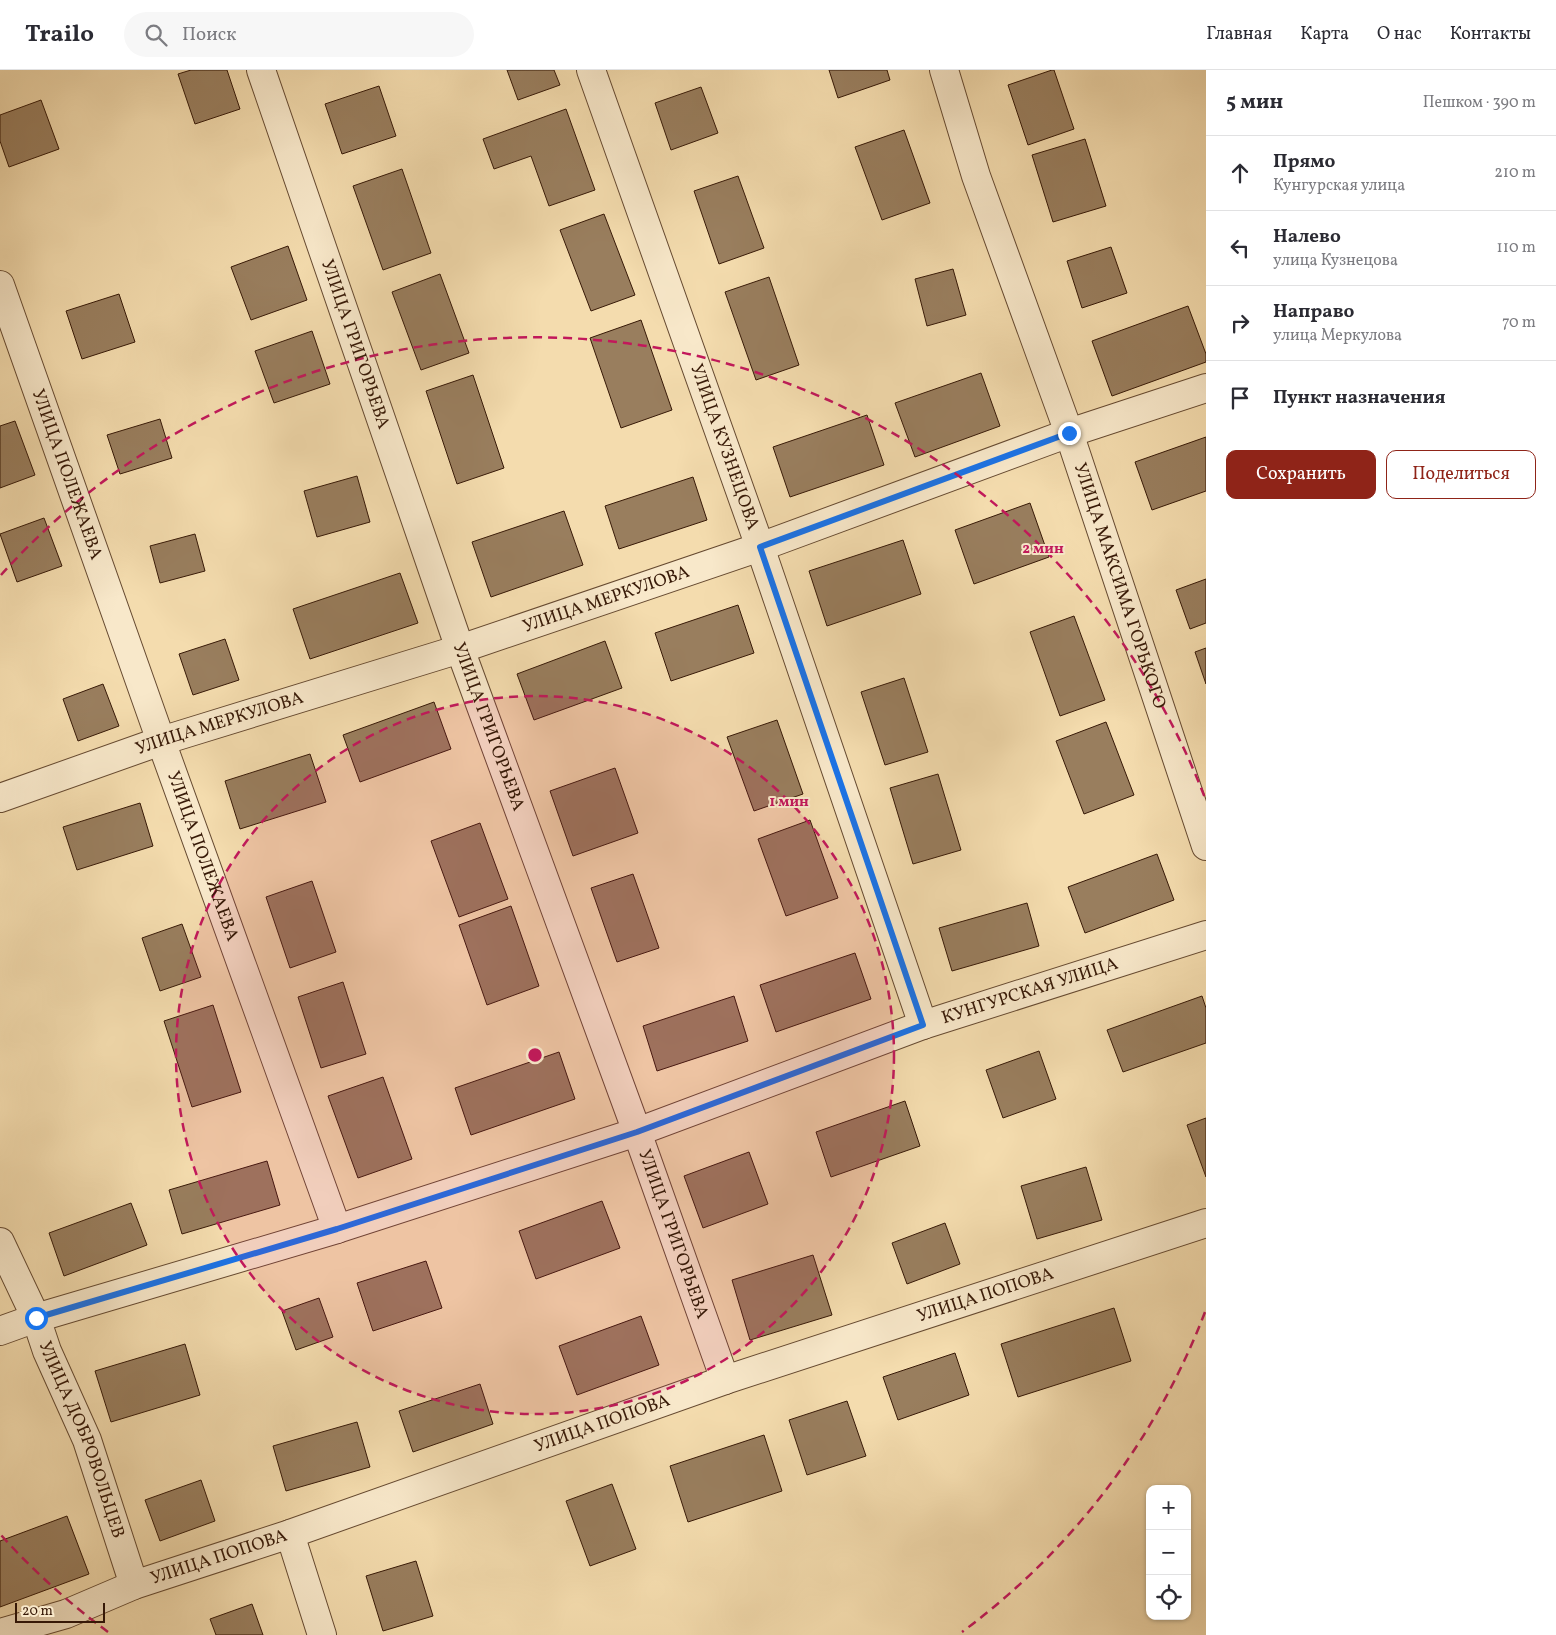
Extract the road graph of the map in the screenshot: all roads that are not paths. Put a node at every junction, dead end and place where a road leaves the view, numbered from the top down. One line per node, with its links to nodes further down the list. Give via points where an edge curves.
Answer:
1 (260, 70): 8 (street, УЛИЦА ГРИГОРЬЕВА)
2 (591, 70): 7 (street, УЛИЦА КУЗНЕЦОВА)
3 (944, 70): 6 (street, УЛИЦА МАКСИМА ГОРЬКОГО, via 976,176)
4 (0, 284): 9 (street, УЛИЦА ПОЛЕЖАЕВА)
5 (1206, 388): 6 (street, УЛИЦА МЕРКУЛОВА)
6 (1069, 433): 7 (street, УЛИЦА МЕРКУЛОВА); 11 (street, УЛИЦА МАКСИМА ГОРЬКОГО)
7 (760, 547): 8 (street, УЛИЦА МЕРКУЛОВА); 13 (street, УЛИЦА КУЗНЕЦОВА)
8 (460, 649): 9 (street, УЛИЦА МЕРКУЛОВА); 14 (street, УЛИЦА ГРИГОРЬЕВА)
9 (161, 742): 10 (street, УЛИЦА МЕРКУЛОВА); 16 (street, УЛИЦА ПОЛЕЖАЕВА)
10 (0, 798)
11 (1206, 846)
12 (1206, 935): 13 (street, КУНГУРСКАЯ УЛИЦА)
13 (923, 1025): 14 (street, КУНГУРСКАЯ УЛИЦА)
14 (637, 1132): 16 (street, КУНГУРСКАЯ УЛИЦА); 20 (street, УЛИЦА ГРИГОРЬЕВА)
15 (1206, 1223): 20 (street, УЛИЦА ПОПОВА)
16 (337, 1229): 18 (street, КУНГУРСКАЯ УЛИЦА)
17 (0, 1242): 18 (street, УЛИЦА ДОБРОВОЛЬЦЕВ)
18 (36, 1318): 19 (street, КУНГУРСКАЯ УЛИЦА); 22 (street, УЛИЦА ДОБРОВОЛЬЦЕВ, via 47,1351 87,1440)
19 (0, 1331)
20 (725, 1380): 21 (street, УЛИЦА ПОПОВА)
21 (290, 1534): 22 (street, УЛИЦА ПОПОВА); 25 (street)
22 (134, 1584): 23 (street, УЛИЦА ПОПОВА)
23 (65, 1624): 24 (street, УЛИЦА ПОПОВА)
24 (0, 1632)
25 (322, 1635)

